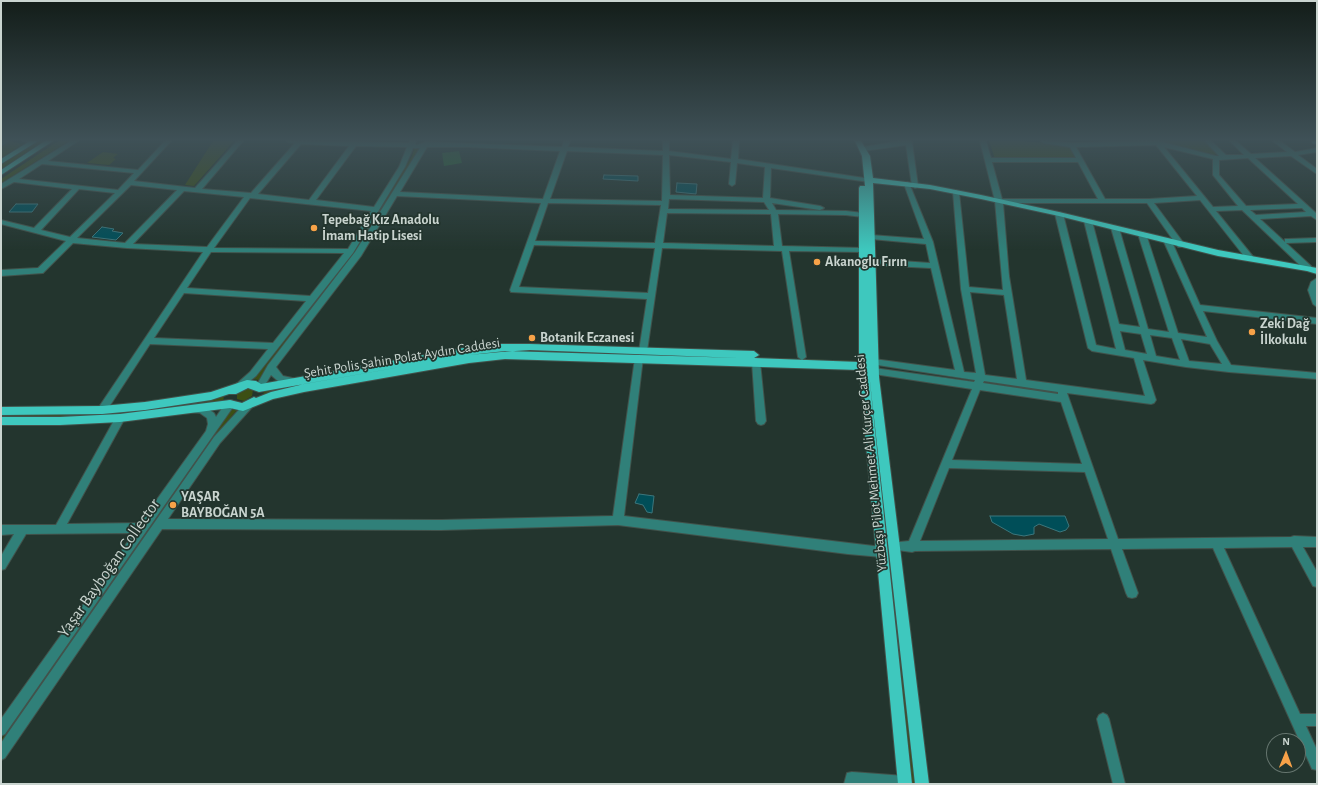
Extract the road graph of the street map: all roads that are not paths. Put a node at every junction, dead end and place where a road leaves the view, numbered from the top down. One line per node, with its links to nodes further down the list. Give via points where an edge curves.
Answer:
1 (17, 178): 19 (street)
2 (134, 178): 21 (street)
3 (208, 178): 27 (street)
4 (267, 178): 31 (street)
5 (329, 178): 38 (street)
6 (395, 178): 42 (street)
7 (405, 178): 30 (street)
8 (553, 178): 36 (street)
9 (664, 178): 39 (street)
10 (732, 178): 22 (street)
11 (767, 178): 33 (street)
12 (849, 178): 20 (street)
13 (911, 178): 23 (street)
14 (993, 178): 34 (street)
15 (1090, 178): 35 (street)
16 (1186, 178): 32 (street)
17 (1217, 178): 41 (street)
18 (1274, 178): 40 (street)
19 (13, 180): 24 (street); 25 (street)
20 (866, 180): 23 (main road); 47 (main road, Yüzbaşı Pilot Mehmet Ali Kurçer Caddesi); 55 (main road, Yüzbaşı Pilot Mehmet Ali Kurçer Caddesi)
21 (129, 183): 26 (street); 28 (street)
22 (732, 184)
23 (911, 185): 29 (main road); 59 (street)
24 (1, 187)
25 (77, 187): 28 (street); 53 (street)
26 (182, 189): 27 (street); 63 (street)
27 (197, 190): 31 (street)
28 (121, 192): 56 (street)
29 (956, 192): 34 (main road); 76 (street)
30 (395, 194): 36 (street); 98 (street, via 358,254)
31 (251, 196): 38 (street); 66 (street)
32 (1203, 198): 37 (street); 43 (street)
33 (766, 200): 39 (street); 44 (street); 45 (street)
34 (999, 200): 35 (street); 46 (main road); 78 (street)
35 (1102, 200): 37 (street)
36 (545, 201): 39 (street); 61 (street)
37 (1149, 201): 62 (street)
38 (311, 202): 42 (street)
39 (665, 204): 44 (street); 64 (street)
40 (1304, 206): 41 (street); 48 (street)
41 (1244, 208): 43 (street); 49 (street)
42 (376, 209): 68 (street)
43 (1211, 209): 69 (street)
44 (774, 212): 45 (street); 65 (street)
45 (846, 213): 47 (street)
46 (1059, 214): 50 (main road); 90 (street, via 1092,348)
47 (863, 215): 67 (main road, Yüzbaşı Pilot Mehmet Ali Kurçer Caddesi)
48 (1315, 216): 49 (street)
49 (1255, 217): 72 (street)
50 (1088, 221): 52 (main road); 84 (street)
51 (1, 222): 53 (street)
52 (1115, 228): 54 (main road); 85 (street)
53 (36, 231): 56 (street)
54 (1142, 234): 60 (main road); 86 (street)
55 (871, 237): 59 (street); 70 (main road, Yüzbaşı Pilot Mehmet Ali Kurçer Caddesi)
56 (70, 240): 63 (street); 74 (street, via 40,271)
57 (1317, 240): 58 (street)
58 (1288, 241)
59 (928, 242): 71 (street)
60 (1168, 242): 62 (main road); 82 (street)
61 (530, 243): 64 (street); 79 (street, via 514,290)
62 (1181, 245): 69 (main road)
63 (126, 246): 66 (street)
64 (658, 246): 65 (street); 79 (street)
65 (782, 248): 67 (street); 93 (street)
66 (209, 250): 68 (street); 77 (street)
67 (863, 250): 97 (main road, Yüzbaşı Pilot Mehmet Ali Kurçer Caddesi)
68 (350, 252): 80 (street)
69 (1251, 259): 72 (main road)
70 (871, 262): 71 (street); 97 (main road, Yüzbaşı Pilot Mehmet Ali Kurçer Caddesi)
71 (934, 266): 100 (street)
72 (1308, 268): 73 (main road)
73 (1317, 271)
74 (1, 273)
75 (1317, 280): 81 (street, via 1312,290)
76 (965, 288): 78 (street); 103 (street)
77 (182, 290): 80 (street); 87 (street)
78 (1008, 293): 104 (street)
79 (650, 296): 91 (street)
80 (312, 299): 89 (street)
81 (1317, 304)
82 (1197, 307): 83 (street); 88 (street)
83 (1317, 321)
84 (1116, 327): 85 (street); 90 (street)
85 (1144, 331): 86 (street); 94 (street)
86 (1175, 336): 88 (street); 96 (street)
87 (149, 341): 89 (street); 112 (street)
88 (1213, 341): 99 (street)
89 (275, 346): 105 (street, via 253,374)
90 (1122, 354): 92 (street)
91 (641, 355): 93 (main road, Şehit Polis Şahin Polat Aydın Caddesi); 95 (main road, Şehit Polis Şahin Polat Aydın Caddesi); 102 (main road, Şehit Polis Şahin Polat Aydın Caddesi, via 530,347 501,348 468,351); 110 (main road, Şehit Polis Şahin Polat Aydın Caddesi, via 530,355 469,359 304,388 271,396); 120 (street)
92 (1138, 356): 94 (street); 107 (street, via 1151,400)
93 (802, 357): 97 (main road, Şehit Polis Şahin Polat Aydın Caddesi)
94 (1153, 358): 96 (street)
95 (756, 362): 97 (main road, Şehit Polis Şahin Polat Aydın Caddesi); 116 (street)
96 (1186, 364): 99 (street)
97 (869, 365): 100 (street); 103 (street); 130 (main road, Yüzbaşı Pilot Mehmet Ali Kurçer Caddesi); 132 (main road, Yüzbaşı Pilot Mehmet Ali Kurçer Caddesi)
98 (271, 366): 102 (street, via 281,379); 106 (street)
99 (1229, 369): 101 (street)
100 (960, 375): 103 (street)
101 (1317, 376)
102 (296, 382): 106 (main road, Şehit Polis Şahin Polat Aydın Caddesi)
103 (979, 382): 104 (street); 108 (street); 118 (street)
104 (1022, 384): 107 (street)
105 (238, 387): 106 (main road, via 252,384); 109 (main road, via 228,397); 112 (main road, via 225,393 189,400)
106 (259, 388): 110 (main road, via 258,398)
107 (1061, 389): 108 (street)
108 (1065, 399): 119 (street)
109 (230, 404): 110 (main road, via 238,407); 111 (main road); 117 (street, Yaşar Bayboğan Collector)
110 (249, 405): 121 (street, Yaşar Bayboğan Collector, via 217,440)
111 (194, 409): 114 (main road); 117 (street, via 202,410 211,416 213,424)
112 (102, 410): 113 (main road)
113 (1, 411)
114 (120, 418): 115 (main road); 123 (street)
115 (1, 421)
116 (761, 421)
117 (205, 440): 122 (street, Yaşar Bayboğan Collector)
118 (947, 464): 119 (street); 131 (street)
119 (1088, 468): 129 (street)
120 (618, 520): 121 (street, via 441,525); 132 (street)
121 (160, 524): 140 (street, Yaşar Bayboğan Collector)
122 (143, 528): 123 (street); 139 (street, Yaşar Bayboğan Collector)
123 (59, 529): 125 (street)
124 (1, 530): 125 (street)
125 (23, 530): 133 (street)
126 (1294, 541): 127 (street); 128 (street); 134 (street)
127 (1216, 542): 129 (street); 137 (street)
128 (1317, 542)
129 (1115, 544): 131 (street); 135 (street)
130 (894, 546): 131 (street); 144 (main road, Yüzbaşı Pilot Mehmet Ali Kurçer Caddesi)
131 (912, 547)
132 (882, 552): 142 (main road, Yüzbaşı Pilot Mehmet Ali Kurçer Caddesi)
133 (1, 565)
134 (1317, 582)
135 (1132, 594)
136 (1103, 719): 145 (street)
137 (1296, 720): 138 (street); 141 (street)
138 (1317, 720)
139 (1, 730)
140 (1, 754)
141 (1317, 764)
142 (905, 783): 143 (street, via 852,778)
143 (850, 784)
144 (922, 784)
145 (1119, 784)

